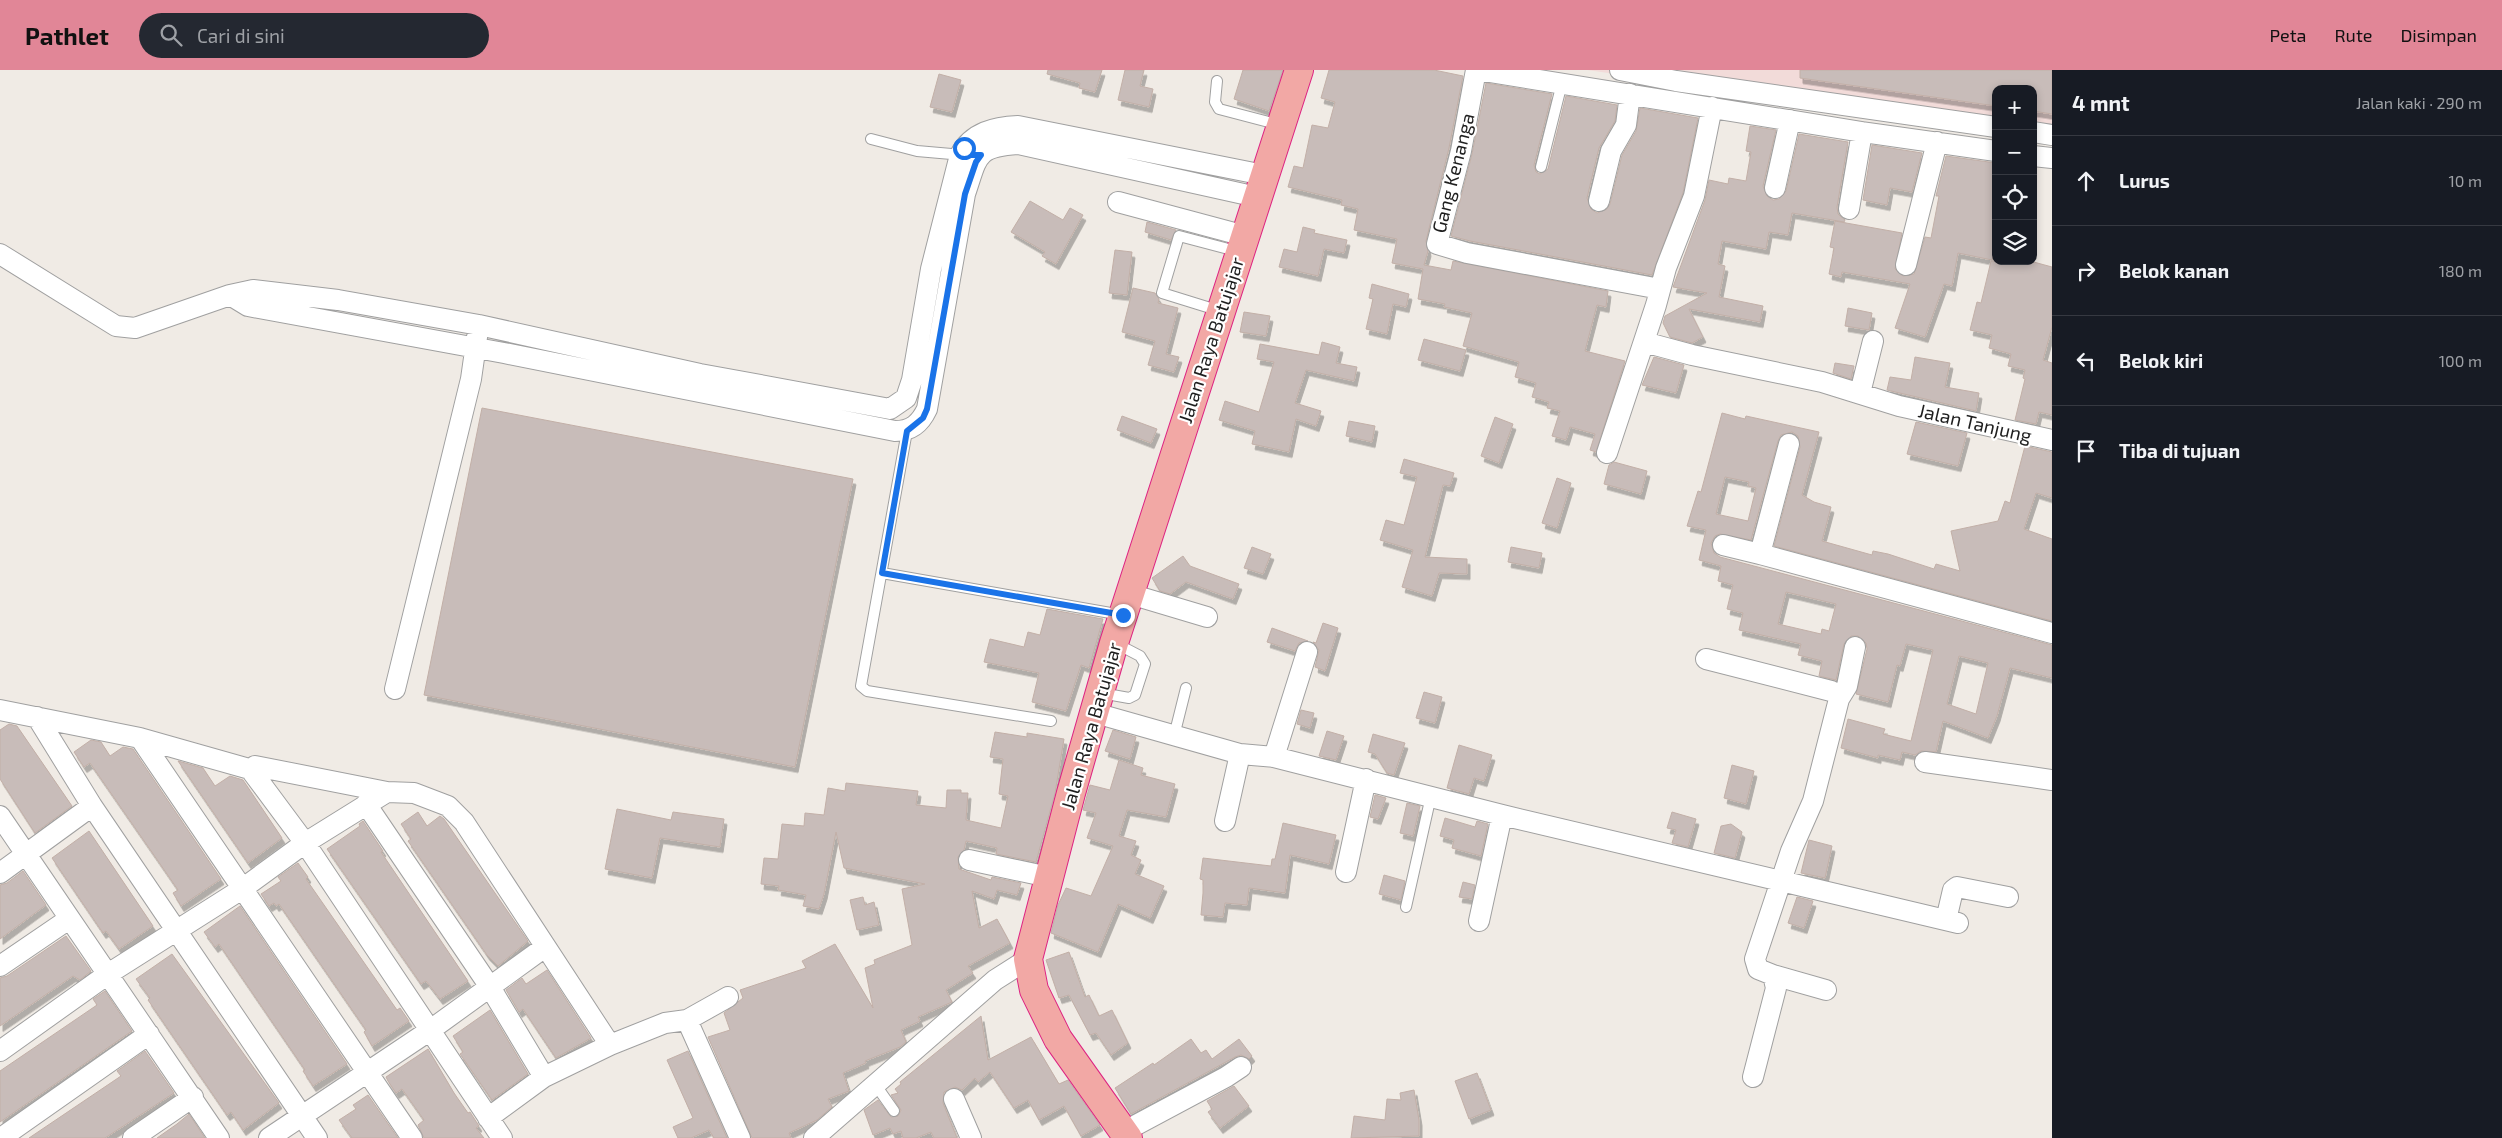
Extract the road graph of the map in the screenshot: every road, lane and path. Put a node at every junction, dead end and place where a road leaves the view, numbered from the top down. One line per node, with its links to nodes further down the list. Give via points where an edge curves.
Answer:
1 (1299, 70): 11 (highway, Jalan Raya Batujajar)
2 (1477, 70): 4 (street); 32 (street, Gang Kenanga, via 1451,195 1436,242 1439,246)
3 (1620, 70): 5 (street)
4 (1500, 72): 7 (street)
5 (1678, 76): 12 (street)
6 (1217, 81): 11 (lane, via 1215,102 1220,109)
7 (1562, 83): 8 (street); 23 (lane)
8 (1630, 94): 9 (street); 26 (street, via 1626,125 1611,151)
9 (1712, 107): 10 (street); 32 (street, via 1694,196)
10 (1790, 120): 13 (street); 25 (street)
11 (1281, 125): 24 (highway, Jalan Raya Batujajar)
12 (1992, 126)
13 (1862, 132): 17 (street); 28 (street)
14 (2037, 133): 15 (street)
15 (2052, 135)
16 (871, 140): 19 (lane, via 917,151)
17 (1937, 142): 18 (street); 31 (street)
18 (1992, 150)
19 (960, 155): 20 (lane); 24 (street, via 979,134 997,127 1018,126); 35 (street, via 931,269 912,380 906,398 890,409 700,374)
20 (981, 155): 24 (street, via 994,146 1018,144); 40 (street, via 965,194 927,409 923,418)
21 (2037, 156): 22 (street)
22 (2052, 158)
23 (1542, 166)
24 (1261, 186): 29 (highway, Jalan Raya Batujajar)
25 (1776, 188)
26 (1599, 201)
27 (1118, 202): 29 (street)
28 (1849, 209)
29 (1242, 244): 34 (highway, Jalan Raya Batujajar); 34 (lane, via 1179,236 1162,293)
30 (0, 254): 33 (street, via 116,326 126,329)
31 (1906, 265)
32 (1660, 289): 37 (street)
33 (230, 295): 35 (street, via 253,290 272,292); 38 (street, via 248,306)
34 (1221, 311): 47 (highway, Jalan Raya Batujajar)
35 (479, 325): 38 (street)
36 (1873, 341): 39 (street)
37 (1644, 342): 39 (street, Jalan Tanjung); 43 (street)
38 (476, 349): 40 (street, via 866,426); 54 (street)
39 (1860, 393): 41 (street, Jalan Tanjung, via 1899,406)
40 (907, 431): 46 (lane)
41 (2052, 440)
42 (1789, 444): 45 (street)
43 (1608, 453)
44 (1723, 544): 45 (street)
45 (1760, 554): 49 (street)
46 (882, 573): 47 (lane); 59 (lane, via 861,686 867,691)
47 (1126, 605): 48 (street); 56 (highway, Jalan Raya Batujajar)
48 (1207, 617)
49 (2052, 632)
50 (1855, 646): 55 (street, via 1847,686)
51 (1307, 652): 63 (street)
52 (1706, 659): 55 (street, via 1831,691)
53 (1186, 688): 60 (lane)
54 (395, 689)
55 (1839, 698): 80 (street, via 1812,801)
56 (1098, 703): 60 (street); 81 (highway, Jalan Raya Batujajar)
57 (0, 710): 58 (street)
58 (37, 717): 61 (street); 71 (street)
59 (1051, 721)
60 (1174, 736): 62 (street)
61 (140, 738): 65 (street); 82 (street)
62 (1240, 754): 63 (street); 74 (street)
63 (1274, 757): 66 (street)
64 (1925, 762): 67 (street)
65 (253, 770): 68 (street, via 257,765); 75 (street)
66 (1366, 779): 69 (street); 78 (street)
67 (2052, 780)
68 (387, 792): 70 (street); 88 (street, via 414,793 448,806 464,822)
69 (1431, 796): 72 (street); 84 (lane)
70 (366, 804): 75 (street); 93 (street)
71 (92, 806): 76 (street); 87 (street)
72 (1502, 815): 80 (street); 86 (street)
73 (0, 816): 76 (street)
74 (1225, 821)
75 (305, 843): 82 (street); 97 (street)
76 (26, 855): 79 (street); 85 (street)
77 (969, 860): 81 (street)
78 (1346, 872)
79 (0, 873)
80 (1781, 880): 83 (street, via 1952,922 1953,890 1957,887); 92 (street, via 1755,960 1758,969)
81 (1046, 888): 89 (highway, Jalan Raya Batujajar)
82 (242, 889): 87 (street); 102 (street)
83 (2008, 897)
84 (1406, 907)
85 (69, 919): 90 (street); 91 (street)
86 (1479, 921)
87 (176, 932): 91 (street); 109 (street)
88 (545, 947): 93 (street); 99 (street)
89 (1028, 954): 105 (street); 111 (highway, Jalan Raya Batujajar, via 1034,990 1058,1039)
90 (0, 966)
91 (108, 974): 98 (street); 100 (street)
92 (1773, 974): 94 (street); 104 (street, via 1776,988)
93 (490, 987): 97 (street); 103 (street)
94 (1826, 990)
95 (728, 997): 96 (street)
96 (687, 1020): 99 (street, via 665,1023); 119 (street)
97 (429, 1031): 102 (street); 110 (street)
98 (149, 1034): 106 (street); 112 (street)
99 (610, 1045): 103 (street)
100 (0, 1051)
101 (1240, 1067): 111 (street)
102 (369, 1072): 109 (street); 117 (street)
103 (544, 1077): 110 (street)
104 (1752, 1077)
105 (875, 1084): 108 (lane); 120 (street)
106 (193, 1097): 113 (street); 114 (street)
107 (954, 1099): 121 (street)
108 (894, 1112)
109 (302, 1115): 115 (street); 116 (street)
110 (488, 1118): 118 (street)
111 (1126, 1135)
112 (1, 1138)
113 (133, 1138)
114 (219, 1138)
115 (269, 1138)
116 (317, 1138)
117 (412, 1138)
118 (502, 1138)
119 (740, 1138)
120 (814, 1138)
121 (971, 1138)

